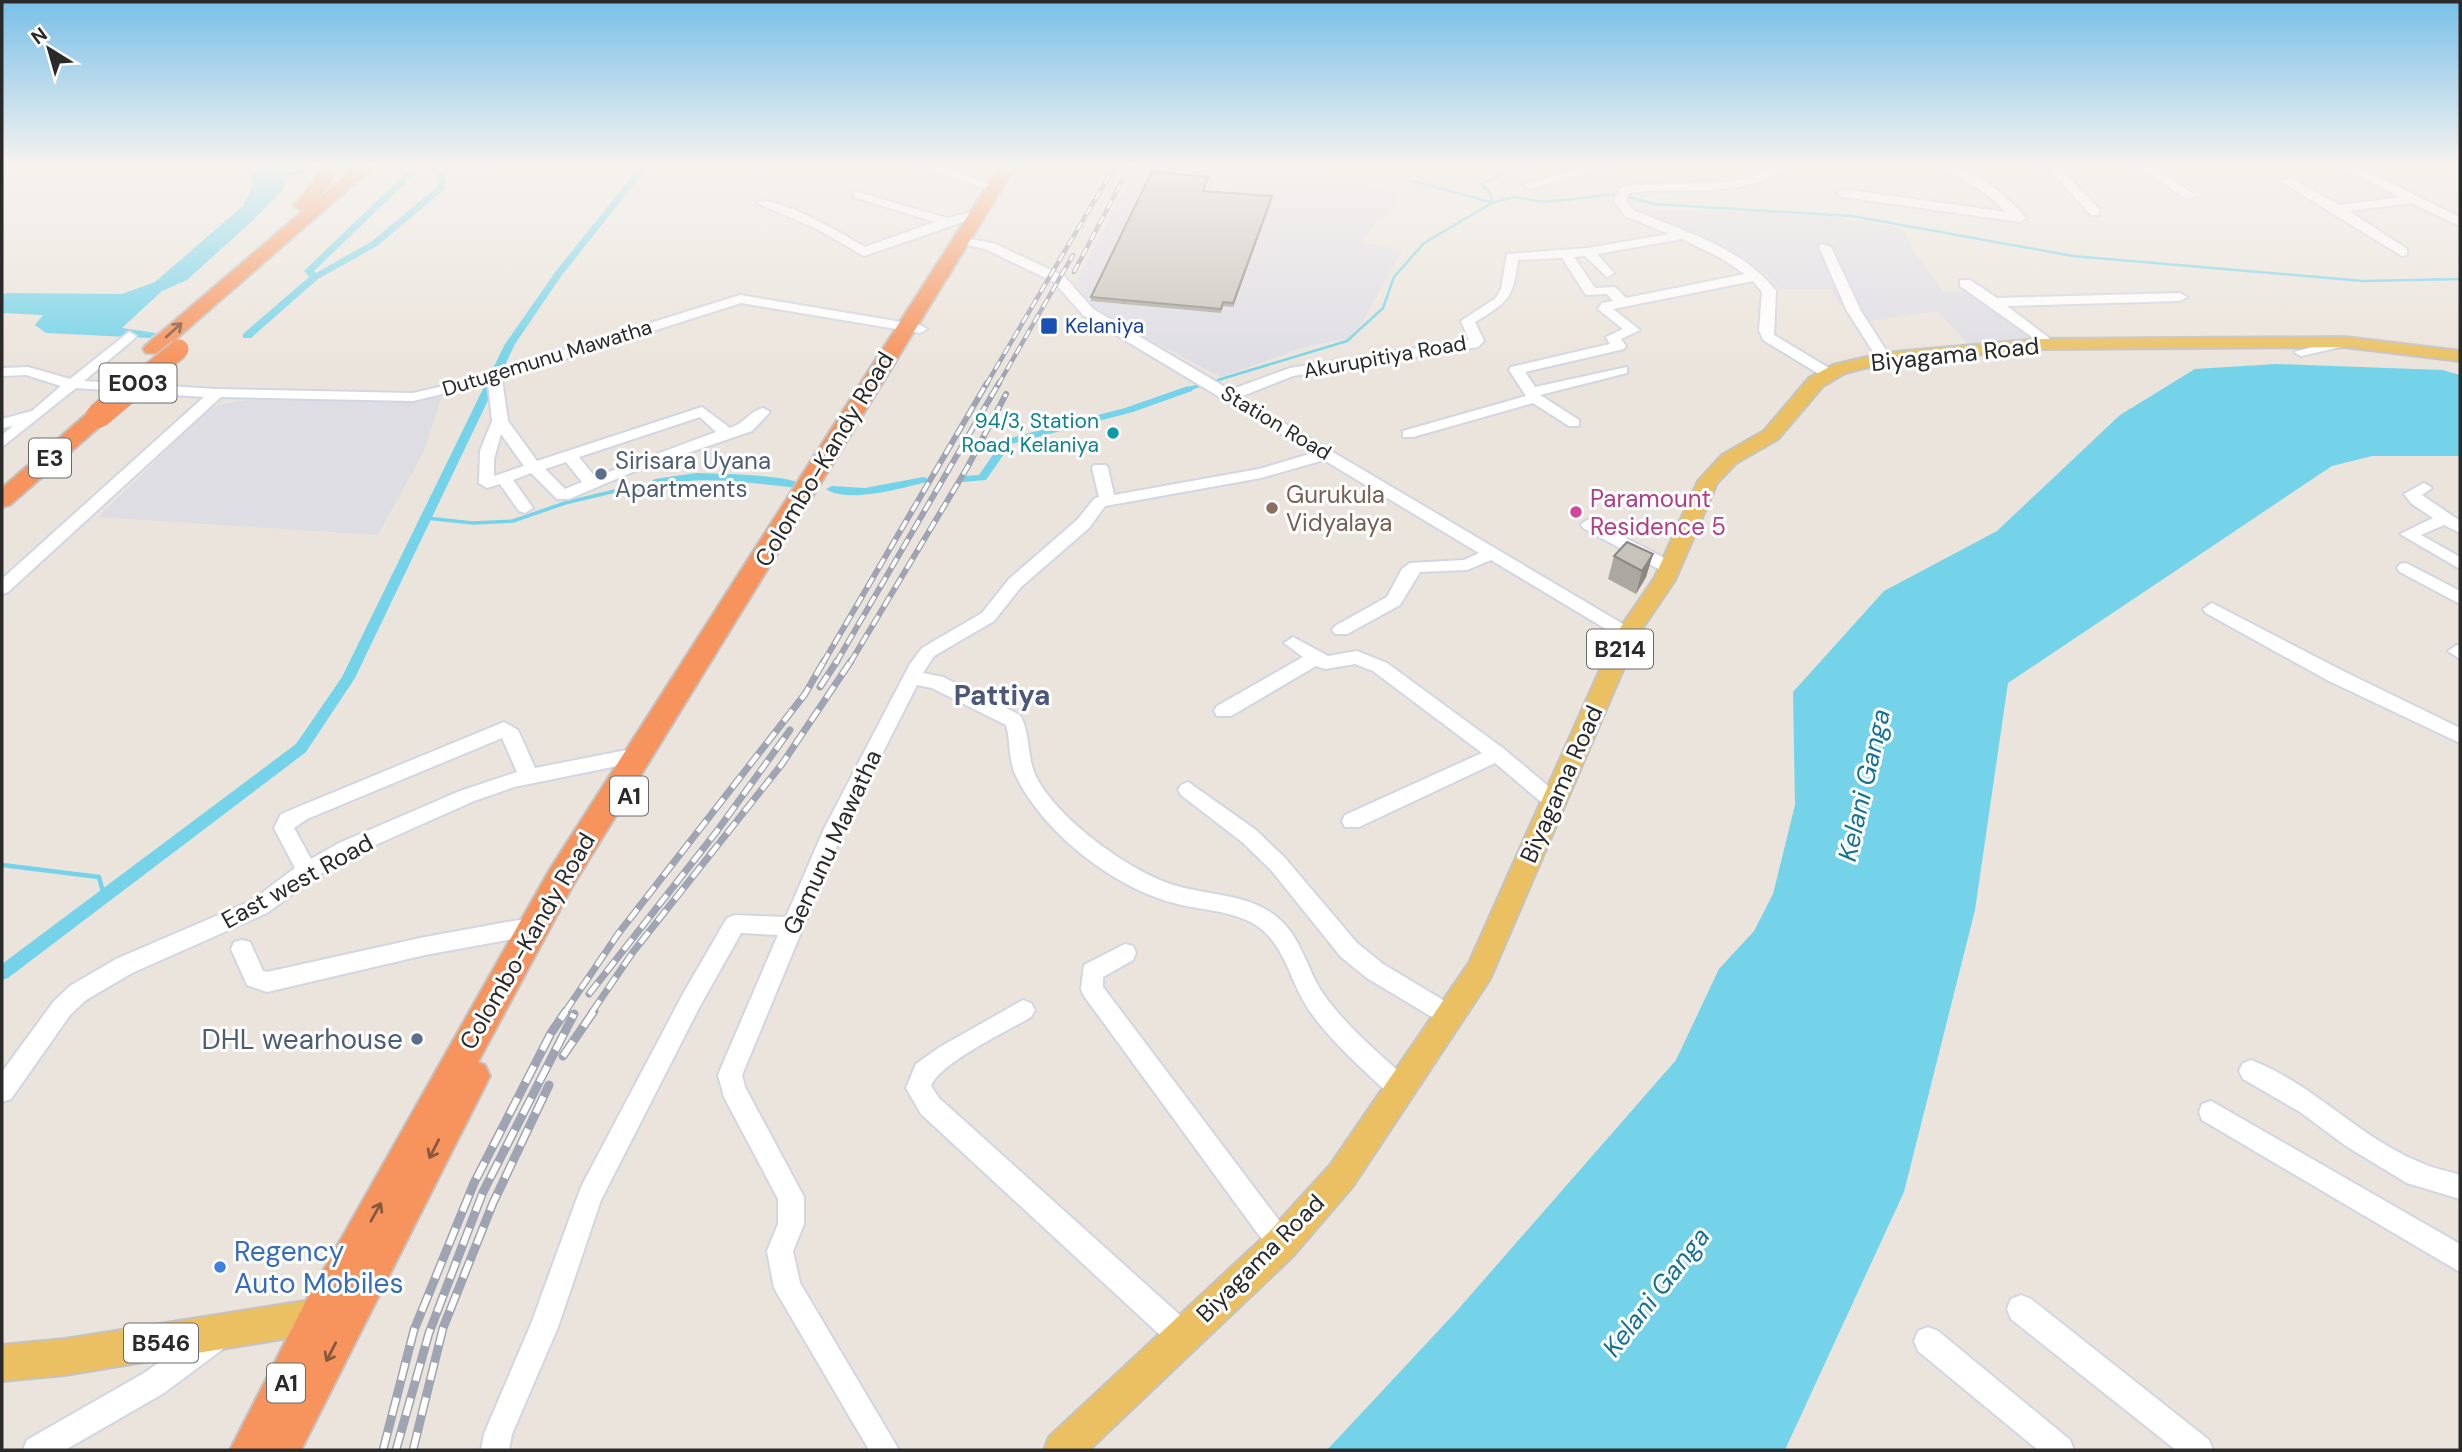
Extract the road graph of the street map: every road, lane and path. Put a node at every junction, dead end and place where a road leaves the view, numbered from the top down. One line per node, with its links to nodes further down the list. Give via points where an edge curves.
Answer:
1 (277, 232): 21 (highway)
2 (289, 232): 21 (highway, E003)
3 (312, 232): 40 (highway, E003, bridge, via 179,349)
4 (831, 232): 5 (street, via 864,252)
5 (950, 232)
6 (964, 232): 22 (highway, Colombo-Kandy Road / A1)
7 (969, 232): 36 (street, Station Road, via 1059,279 1088,312)
8 (1671, 232): 10 (street)
9 (2372, 232): 13 (street)
10 (1680, 236): 12 (street, Akurupitiya Road); 16 (street, via 1729,257)
11 (1825, 247): 28 (street, via 1853,310)
12 (1588, 252): 14 (street, Akurupitiya Road); 15 (street)
13 (2402, 252)
14 (1565, 253): 20 (street, via 1591,292 1610,290); 36 (street, Akurupitiya Road, via 1513,257 1501,301 1468,321 1477,341 1474,344 1290,372)
15 (1608, 273)
16 (1756, 276): 20 (street); 31 (street, via 1769,290 1768,337)
17 (1965, 284): 19 (street)
18 (2180, 297): 19 (street)
19 (1994, 302): 25 (street)
20 (1624, 304): 37 (street, via 1605,309 1633,330 1614,336 1619,346 1516,370)
21 (196, 311): 40 (highway, E003, one-way to 21)
22 (912, 329): 32 (street, Dutugemunu Mawatha, via 740,299); 77 (highway, Colombo-Kandy Road / A1); 98 (highway, Colombo-Kandy Road / A1, one-way to 98, via 801,528 631,794)
23 (129, 336): 33 (street)
24 (2346, 342): 25 (main road, Biyagama Road / B214); 26 (street); 27 (main road, Biyagama Road / B214)
25 (2048, 344): 28 (main road, Biyagama Road / B214)
26 (2301, 352)
27 (2460, 356)
28 (1884, 358): 31 (main road, Biyagama Road / B214)
29 (1622, 370): 37 (street)
30 (2, 372): 33 (street, Dutugemunu Mawatha, via 28,371)
31 (1829, 374): 65 (main road, Biyagama Road / B214, via 1816,382 1771,435 1729,459 1708,481)
32 (495, 377): 34 (street, Dutugemunu Mawatha); 41 (street)
33 (71, 384): 35 (street, Dutugemunu Mawatha); 39 (street)
34 (464, 386): 35 (street, Dutugemunu Mawatha, via 413,397)
35 (217, 393): 67 (street)
36 (1231, 395): 48 (street, Station Road)
37 (1532, 395): 42 (street); 45 (street)
38 (763, 412): 44 (street, via 747,428)
39 (37, 414): 43 (street); 46 (street)
40 (87, 415): 53 (highway, E3); 58 (highway, E3)
41 (500, 421): 50 (street); 54 (street, via 488,444 484,470 487,483)
42 (1574, 423)
43 (2, 425)
44 (727, 433): 47 (street, via 702,411); 51 (street)
45 (1408, 434)
46 (2, 442)
47 (606, 442): 49 (street); 51 (street)
48 (1327, 454): 57 (street, via 1261,473); 63 (street, Station Road)
49 (569, 455): 50 (street); 55 (street)
50 (535, 466): 54 (street); 55 (street, via 563,496)
51 (629, 468): 55 (street)
52 (1100, 468): 57 (street)
53 (2, 476)
54 (503, 477): 59 (street)
55 (593, 485)
56 (2424, 488): 60 (street, via 2412,494)
57 (1107, 499): 74 (street, Gemunu Mawatha, via 1014,583 988,617 928,652)
58 (2, 500)
59 (526, 508)
60 (2444, 519): 62 (street); 64 (street, via 2408,534)
61 (1589, 524): 65 (street)
62 (2460, 528)
63 (1492, 553): 70 (street, via 1467,565 1416,568 1408,573 1394,601); 71 (street, Station Road)
64 (2460, 564)
65 (1670, 568): 71 (main road, Biyagama Road / B214)
66 (2406, 568): 68 (street)
67 (2, 588)
68 (2460, 598)
69 (2212, 609): 76 (street)
70 (1341, 630)
71 (1627, 634): 81 (main road, Biyagama Road / B214)
72 (1293, 643): 73 (street)
73 (1316, 658): 75 (street); 78 (street, via 1325,663 1349,657 1365,659)
74 (912, 678): 85 (street, Gemunu Mawatha, via 845,807); 91 (street, via 936,682 1013,720 1025,775 1037,795 1104,858 1170,893 1257,914 1269,922 1286,939 1300,977 1316,1002)
75 (1224, 711)
76 (2460, 736)
77 (642, 754): 79 (street, East west Road); 84 (highway, Colombo-Kandy Road / A1, via 586,837)
78 (1497, 754): 81 (street); 82 (street)
79 (529, 776): 83 (street, East west Road, via 454,801); 83 (street, via 511,734 503,729 300,813 284,828)
80 (1188, 790): 89 (street, via 1278,864 1349,950)
81 (1554, 802): 89 (main road, Biyagama Road / B214, via 1480,970)
82 (1352, 821)
83 (307, 871): 92 (street, East west Road, via 259,907 124,966 78,993)
84 (535, 926): 86 (street, via 267,982 255,978); 98 (highway, Colombo-Kandy Road / A1, one-way to 84)
85 (791, 926): 106 (street, via 735,924 692,999 590,1196); 107 (street, Gemunu Mawatha, via 730,1075 733,1089 791,1197 791,1224 780,1251 787,1288)
86 (242, 949)
87 (1125, 953): 95 (street, via 1092,972 1093,989)
88 (1023, 1010): 100 (street, via 948,1054 924,1072 918,1088 930,1106)
89 (1450, 1016): 91 (main road, Biyagama Road / B214)
90 (2251, 1071): 94 (street, via 2416,1174)
91 (1402, 1090): 95 (main road, Biyagama Road / B214, via 1342,1175)
92 (2, 1091)
93 (2211, 1112): 96 (street)
94 (2460, 1187)
95 (1281, 1244): 100 (main road, Biyagama Road / B214)
96 (2460, 1259)
97 (2021, 1309): 110 (street)
98 (335, 1314): 99 (main road, B546); 104 (highway, Colombo-Kandy Road / A1); 105 (highway, Colombo-Kandy Road / A1, one-way to 105)
99 (222, 1331): 102 (main road, B546); 103 (street, via 154,1383)
100 (1182, 1336): 108 (main road, Biyagama Road / B214)
101 (1928, 1341): 109 (street)
102 (2, 1363)
103 (37, 1450)
104 (251, 1450)
105 (278, 1450)
106 (495, 1450)
107 (885, 1450)
108 (1062, 1450)
109 (2060, 1450)
110 (2199, 1450)

